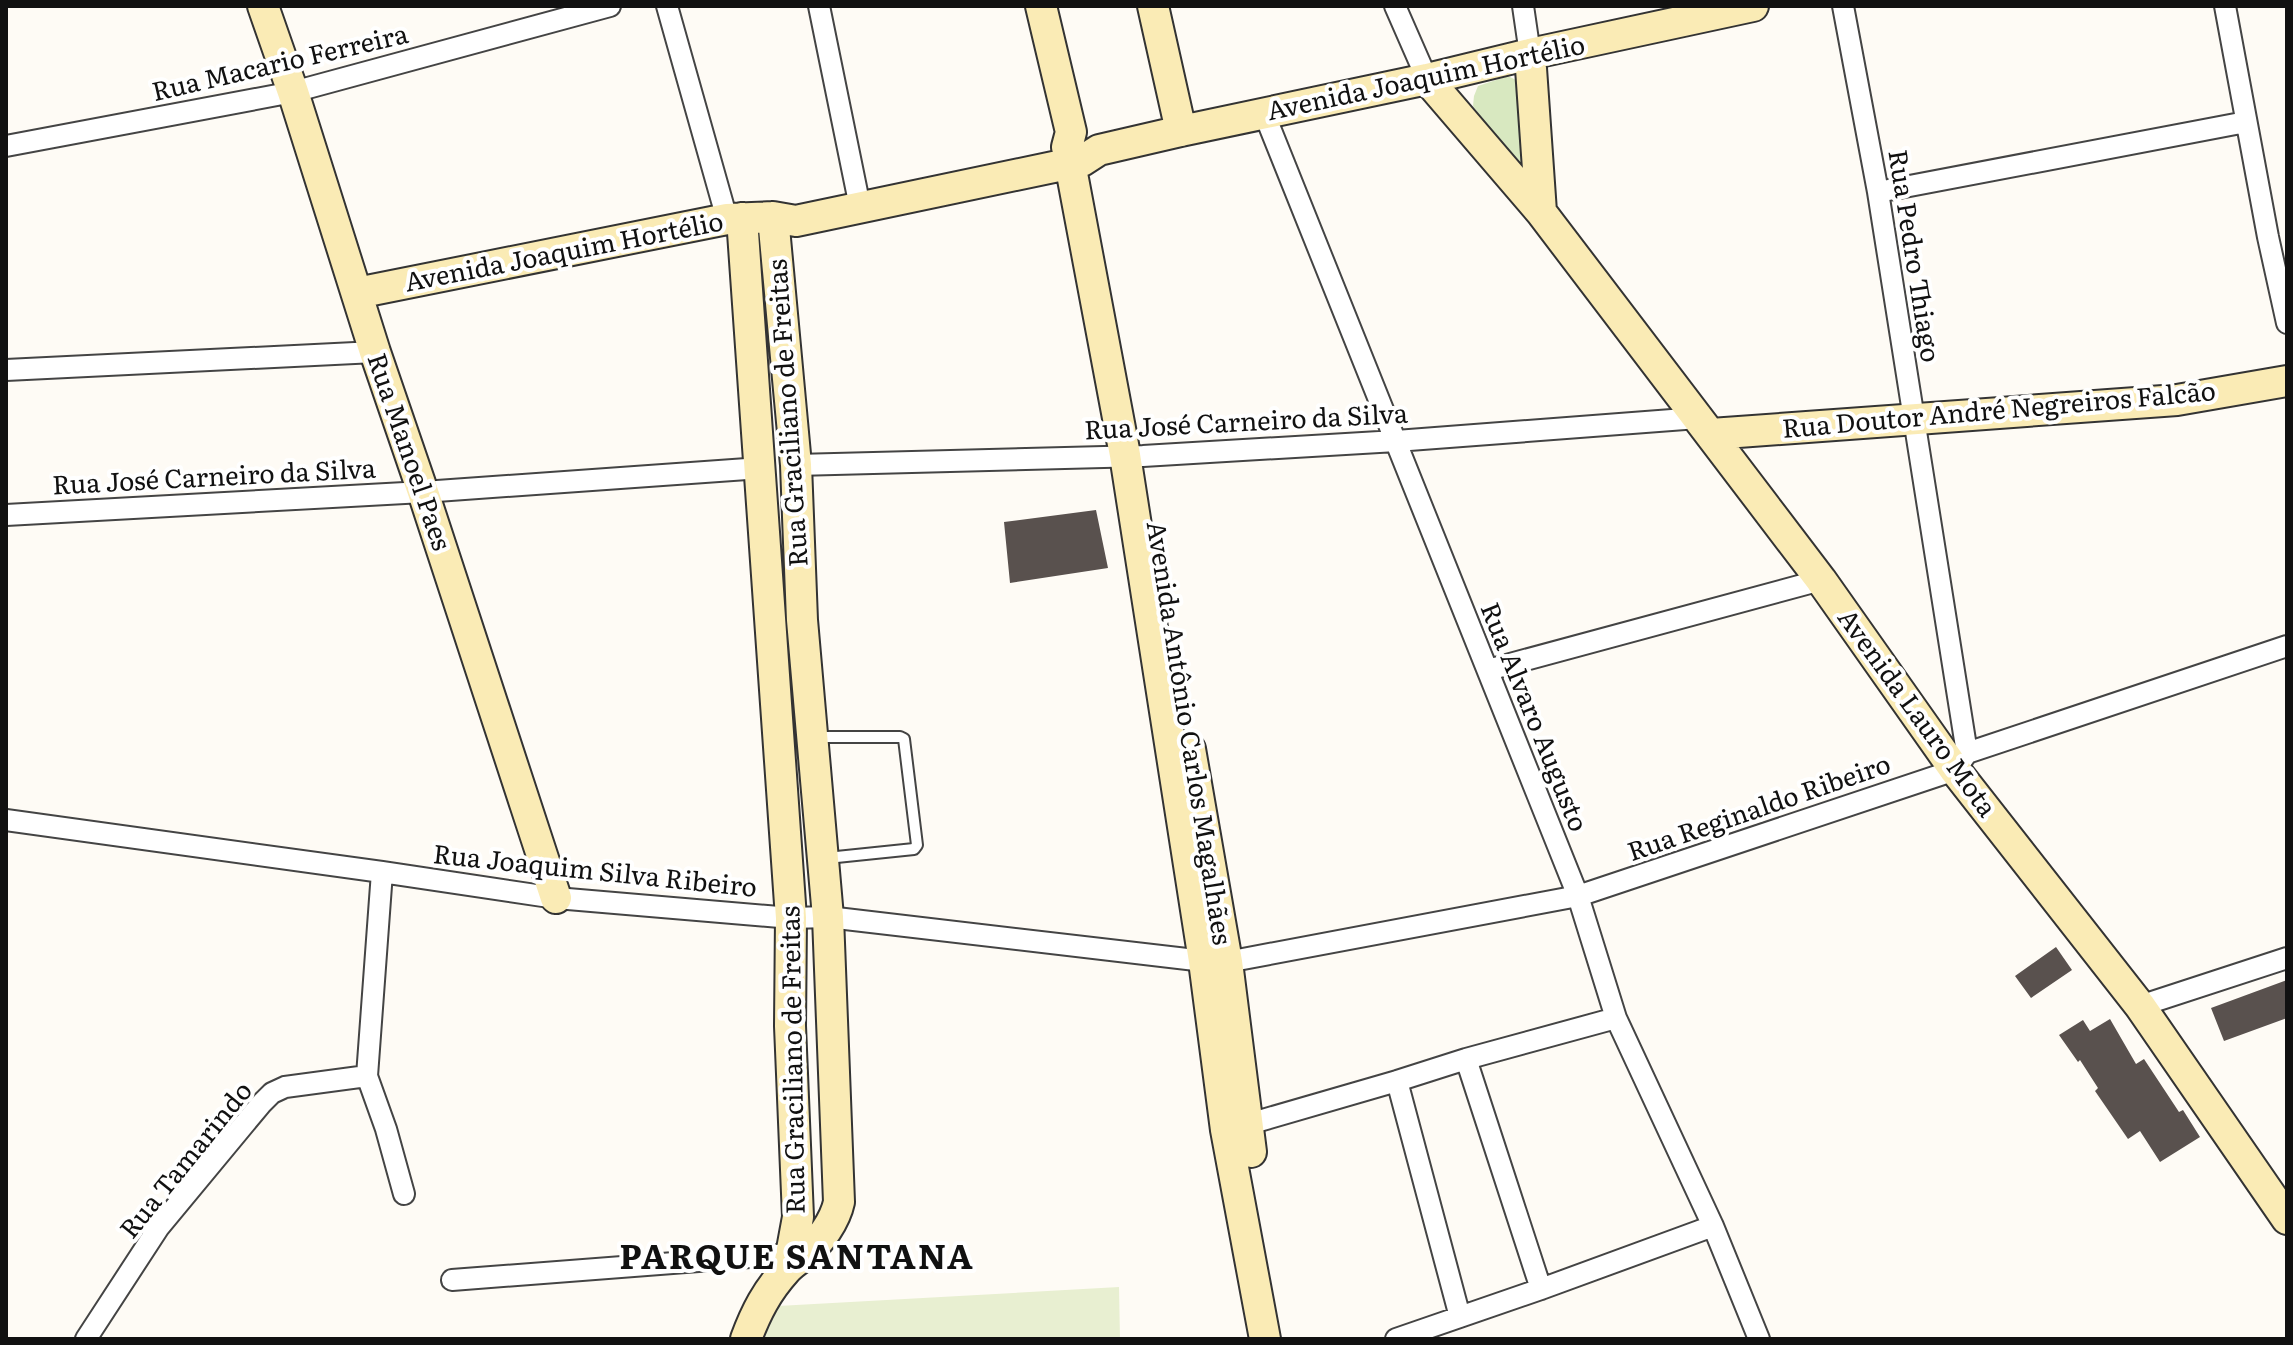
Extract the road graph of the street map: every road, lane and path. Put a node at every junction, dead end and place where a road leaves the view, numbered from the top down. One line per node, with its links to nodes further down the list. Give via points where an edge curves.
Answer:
1 (263, 6): 14 (street, Rua Manoel Paes)
2 (610, 6): 14 (street, Rua Macario Ferreira)
3 (667, 6): 24 (street)
4 (819, 6): 21 (street)
5 (1041, 6): 19 (street, Avenida Antônio Carlos Magalhães)
6 (1153, 6): 17 (street)
7 (1395, 6): 13 (street)
8 (1523, 6): 12 (street)
9 (1753, 6): 12 (street, Avenida Joaquim Hortélio)
10 (1843, 6): 20 (street, Rua Pedro Thiago)
11 (2225, 6): 16 (street)
12 (1530, 54): 13 (street, Avenida Joaquim Hortélio); 22 (street)
13 (1427, 79): 15 (street, Avenida Joaquim Hortélio); 22 (street, Avenida Lauro Mota)
14 (293, 92): 18 (street, Rua Macario Ferreira); 25 (street, Rua Manoel Paes)
15 (1264, 113): 17 (street, Avenida Joaquim Hortélio); 32 (street, Rua Alvaro Augusto)
16 (2246, 122): 20 (street); 26 (street)
17 (1181, 131): 19 (street, Avenida Joaquim Hortélio)
18 (6, 146)
19 (1078, 150): 21 (street, Avenida Joaquim Hortélio); 33 (street, Avenida Antônio Carlos Magalhães)
20 (1878, 192): 30 (street, Rua Pedro Thiago)
21 (858, 199): 23 (street, Avenida Joaquim Hortélio, via 793,205)
22 (1541, 212): 31 (street, Avenida Lauro Mota)
23 (773, 217): 24 (street, Avenida Joaquim Hortélio); 34 (street, Rua Graciliano de Freitas)
24 (734, 218): 25 (street, Avenida Joaquim Hortélio); 35 (street, Rua Graciliano de Freitas)
25 (357, 293): 27 (street, Rua Manoel Paes)
26 (2287, 323)
27 (375, 352): 28 (street); 36 (street, Rua Manoel Paes)
28 (6, 370)
29 (2287, 381): 30 (street, Rua Doutor André Negreiros Falcão, via 2177,400)
30 (1913, 419): 31 (street, Rua Doutor André Negreiros Falcão); 42 (street, Rua Pedro Thiago)
31 (1705, 426): 32 (street, Rua José Carneiro da Silva); 38 (street, Avenida Lauro Mota)
32 (1396, 441): 33 (street, Rua José Carneiro da Silva); 40 (street, Rua Alvaro Augusto)
33 (1134, 456): 34 (street, Rua José Carneiro da Silva); 51 (street, Avenida Antônio Carlos Magalhães)
34 (796, 465): 41 (street, Rua Graciliano de Freitas)
35 (761, 468): 36 (street, Rua José Carneiro da Silva); 49 (street, Rua Graciliano de Freitas)
36 (423, 492): 37 (street, Rua José Carneiro da Silva); 47 (street, Rua Manoel Paes)
37 (6, 515)
38 (1821, 580): 40 (street); 42 (street, Avenida Lauro Mota)
39 (2287, 646): 42 (street, Rua Reginaldo Ribeiro)
40 (1488, 670): 46 (street, Rua Alvaro Augusto)
41 (812, 737): 44 (street, Rua Graciliano de Freitas); 44 (lane, via 904,739 917,845)
42 (1961, 761): 46 (street, Rua Reginaldo Ribeiro); 52 (street, Avenida Lauro Mota)
43 (6, 820): 45 (street, Rua Joaquim Silva Ribeiro)
44 (821, 858): 48 (street, Rua Graciliano de Freitas)
45 (382, 872): 47 (street, Rua Joaquim Silva Ribeiro); 55 (street)
46 (1578, 896): 51 (street, Rua Reginaldo Ribeiro); 53 (street, Rua Alvaro Augusto)
47 (556, 898): 49 (street, Rua Joaquim Silva Ribeiro)
48 (828, 917): 49 (street, Rua Joaquim Silva Ribeiro); 51 (street, Rua Joaquim Silva Ribeiro); 61 (street, Rua Graciliano de Freitas, via 839,1202 836,1216)
49 (791, 918): 61 (street, Rua Graciliano de Freitas)
50 (2287, 958): 52 (street)
51 (1215, 961): 57 (street, Avenida Antônio Carlos Magalhães)
52 (2140, 1006): 59 (street, Avenida Lauro Mota)
53 (1616, 1018): 54 (street); 60 (street, Rua Alvaro Augusto)
54 (1466, 1059): 56 (street); 63 (street)
55 (367, 1076): 58 (street); 65 (street, Rua Tamarindo, via 272,1093 159,1227)
56 (1397, 1081): 57 (street); 64 (street)
57 (1236, 1127): 67 (street, Avenida Antônio Carlos Magalhães); 68 (street, Avenida Antônio Carlos Magalhães)
58 (404, 1194)
59 (2287, 1219)
60 (1713, 1226): 63 (street); 70 (street, Rua Alvaro Augusto)
61 (796, 1257): 62 (street); 66 (street, via 764,1296)
62 (452, 1280)
63 (1541, 1289): 64 (street)
64 (1460, 1317): 69 (street)
65 (86, 1339)
66 (746, 1339)
67 (1265, 1339)
68 (1284, 1339)
69 (1396, 1339)
70 (1759, 1339)

